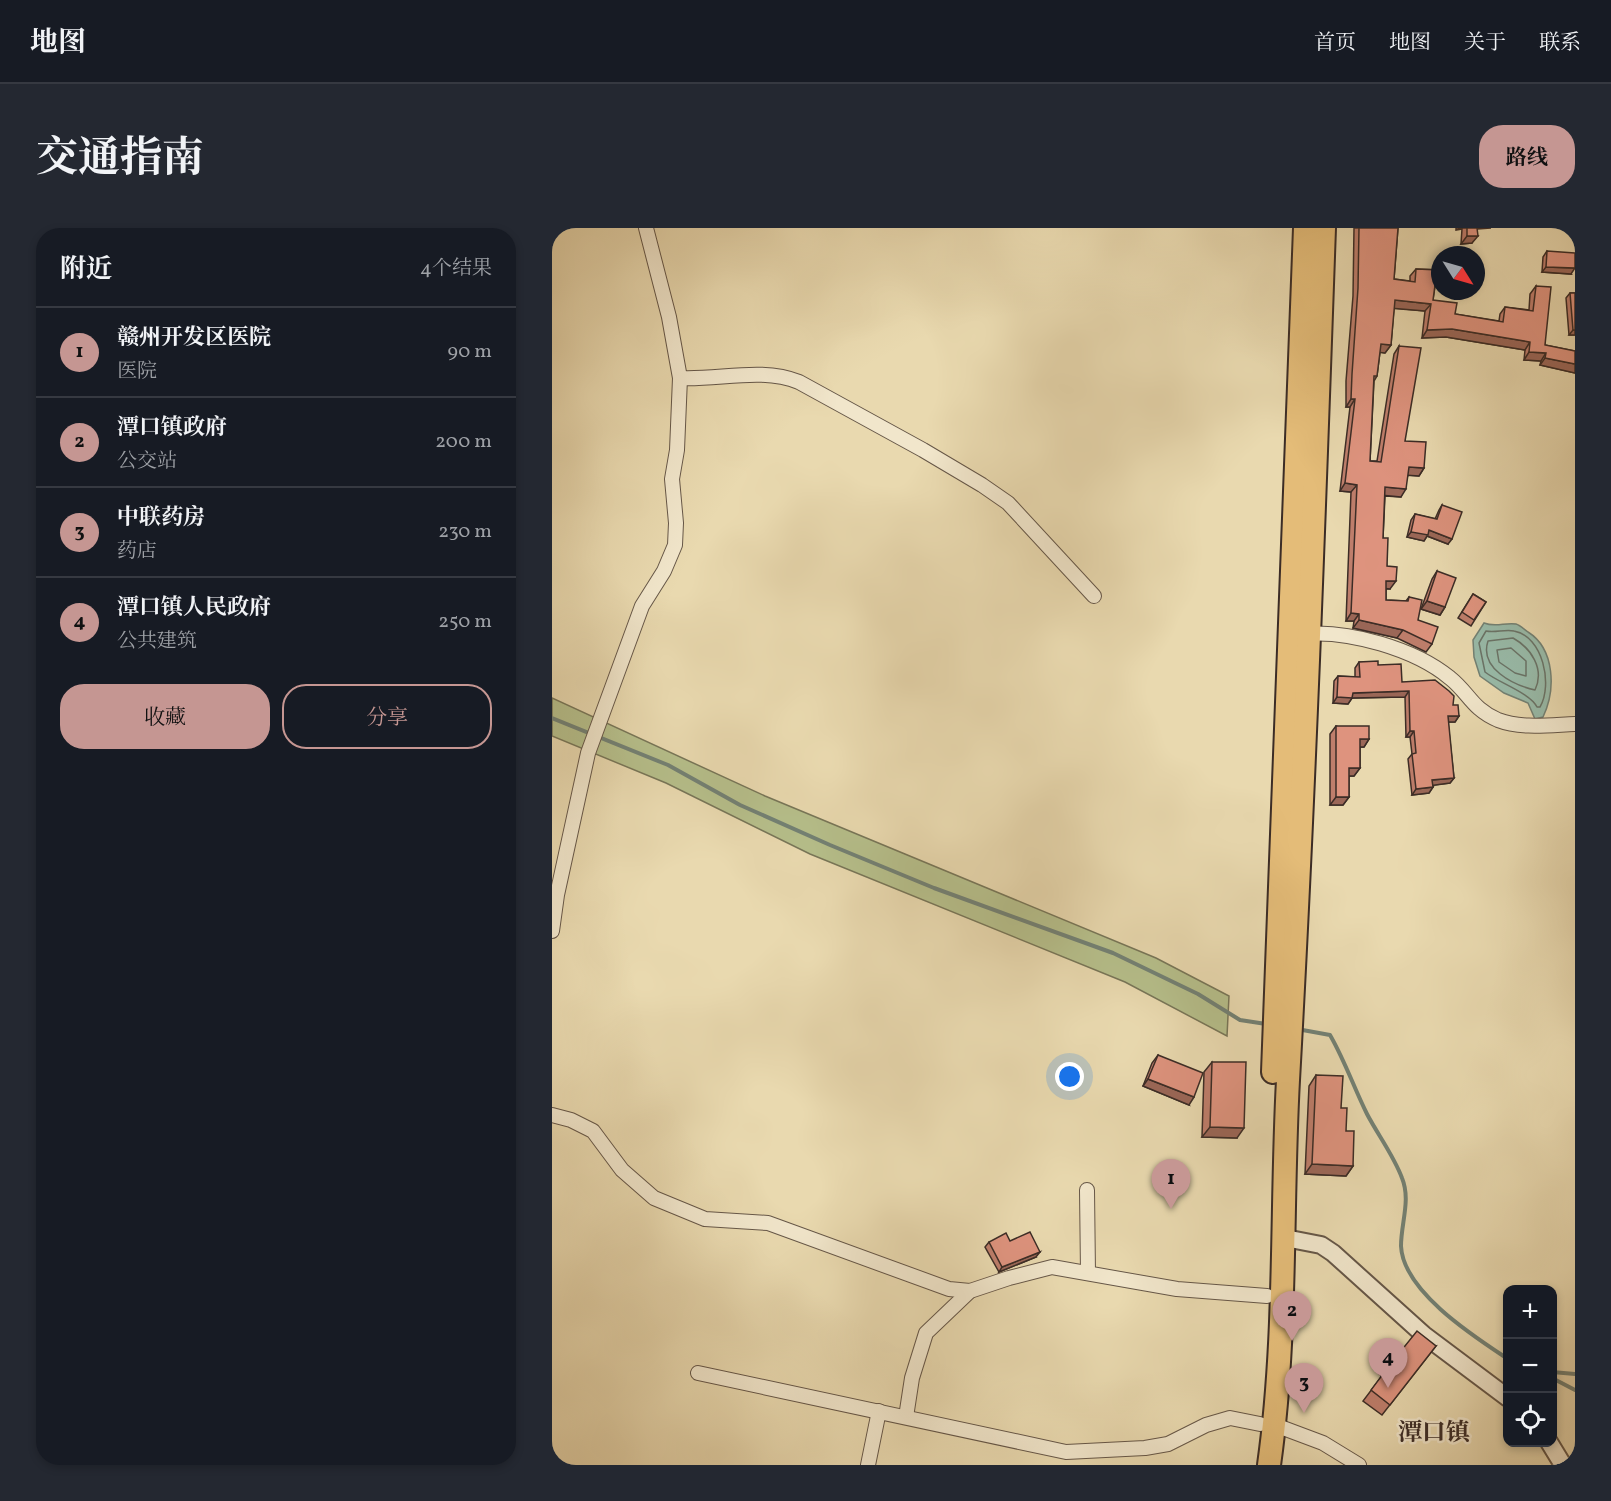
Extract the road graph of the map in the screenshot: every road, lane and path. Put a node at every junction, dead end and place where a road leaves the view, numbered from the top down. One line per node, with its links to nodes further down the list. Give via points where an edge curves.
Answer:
1 (646, 228): 4 (street)
2 (1305, 228): 6 (highway)
3 (1324, 228): 6 (highway)
4 (680, 378): 5 (street, via 765,374 799,382 999,497 1040,535); 8 (street, via 672,479 675,544 642,606 588,753)
5 (1094, 596)
6 (1300, 634): 7 (street, via 1351,636 1391,648 1452,679 1474,706 1500,721 1524,725); 9 (highway)
7 (1575, 724)
8 (552, 931)
9 (1281, 1074): 12 (highway); 15 (highway)
10 (552, 1115): 14 (street, via 593,1131 639,1186 681,1210 705,1219 768,1223 949,1289)
11 (1088, 1190): 13 (street)
12 (1285, 1238): 17 (street, via 1314,1243 1333,1253 1424,1335); 20 (highway)
13 (1089, 1274): 14 (street, via 1052,1268 1031,1271); 15 (street, via 1177,1289)
14 (970, 1291): 19 (street, via 926,1333 912,1378)
15 (1267, 1296): 20 (highway)
16 (698, 1373): 18 (street)
17 (1503, 1394)
18 (879, 1411): 19 (street); 23 (street)
19 (906, 1417): 22 (street)
20 (1268, 1424): 22 (street, via 1230,1418 1168,1444); 24 (highway); 25 (highway); 26 (street, via 1323,1443)
21 (1552, 1447): 27 (street)
22 (1065, 1459)
23 (868, 1465)
24 (1255, 1465)
25 (1269, 1465)
26 (1359, 1465)
27 (1563, 1465)

